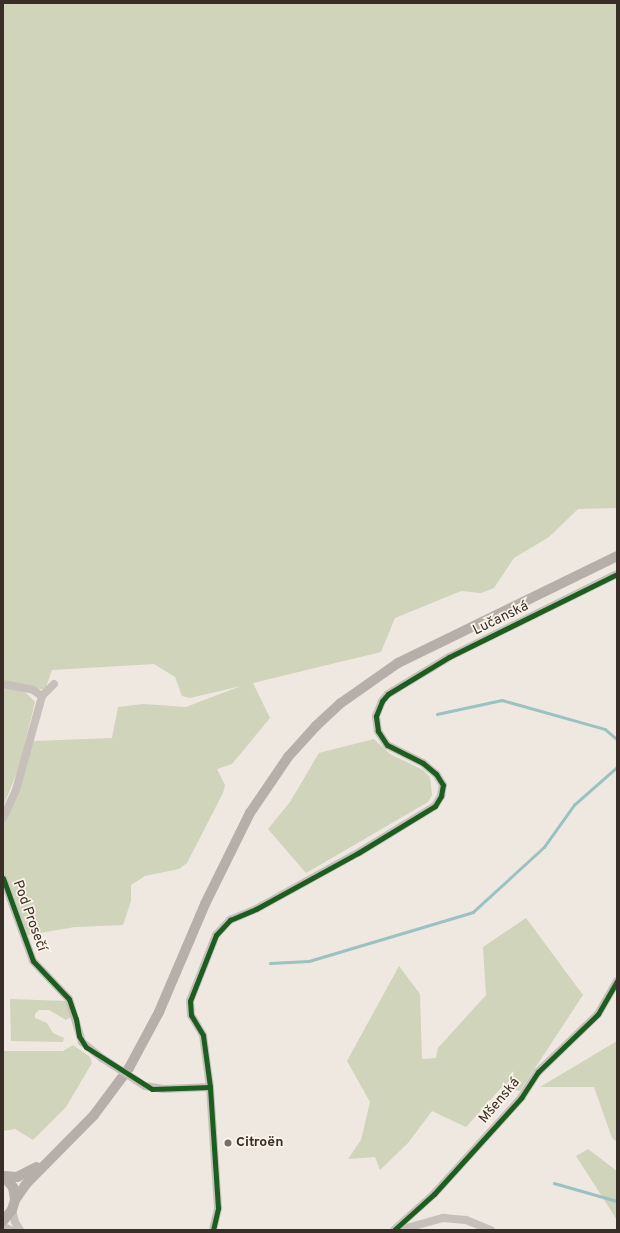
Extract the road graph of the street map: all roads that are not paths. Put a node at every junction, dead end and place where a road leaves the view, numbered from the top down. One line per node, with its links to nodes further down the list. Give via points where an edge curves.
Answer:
1 (617, 556): 10 (main road, via 398,663 341,703 316,726 288,757 250,813 205,904 159,1012 129,1068 94,1115)
2 (617, 574): 9 (street, Lučanská, via 449,657 385,697 376,716 378,731 387,745 423,763 436,774 443,785 441,796 435,806 426,813 224,925 216,935 192,990 190,1008 203,1035)
3 (3, 684): 5 (street, via 33,690)
4 (54, 684): 5 (street)
5 (42, 696): 6 (street, via 16,790)
6 (3, 818)
7 (3, 878): 9 (street, Pod Prosečí, bridge, via 33,961 69,1000 82,1042 145,1086 164,1089)
8 (617, 982): 18 (street, Mšenská, via 598,1014 538,1072 521,1098 434,1194)
9 (210, 1087): 17 (street, Lučanská, via 218,1208)
10 (55, 1155): 11 (main road, via 26,1174 14,1178); 12 (main road, via 22,1188)
11 (4, 1176): 12 (main road, via 12,1187)
12 (14, 1205): 13 (main road); 16 (street, via 14,1222)
13 (3, 1221)
14 (3, 1227): 15 (street)
15 (11, 1230)
16 (20, 1230)
17 (213, 1230)
18 (394, 1230)
19 (400, 1230): 20 (street, via 442,1218 466,1220)
20 (491, 1230)

